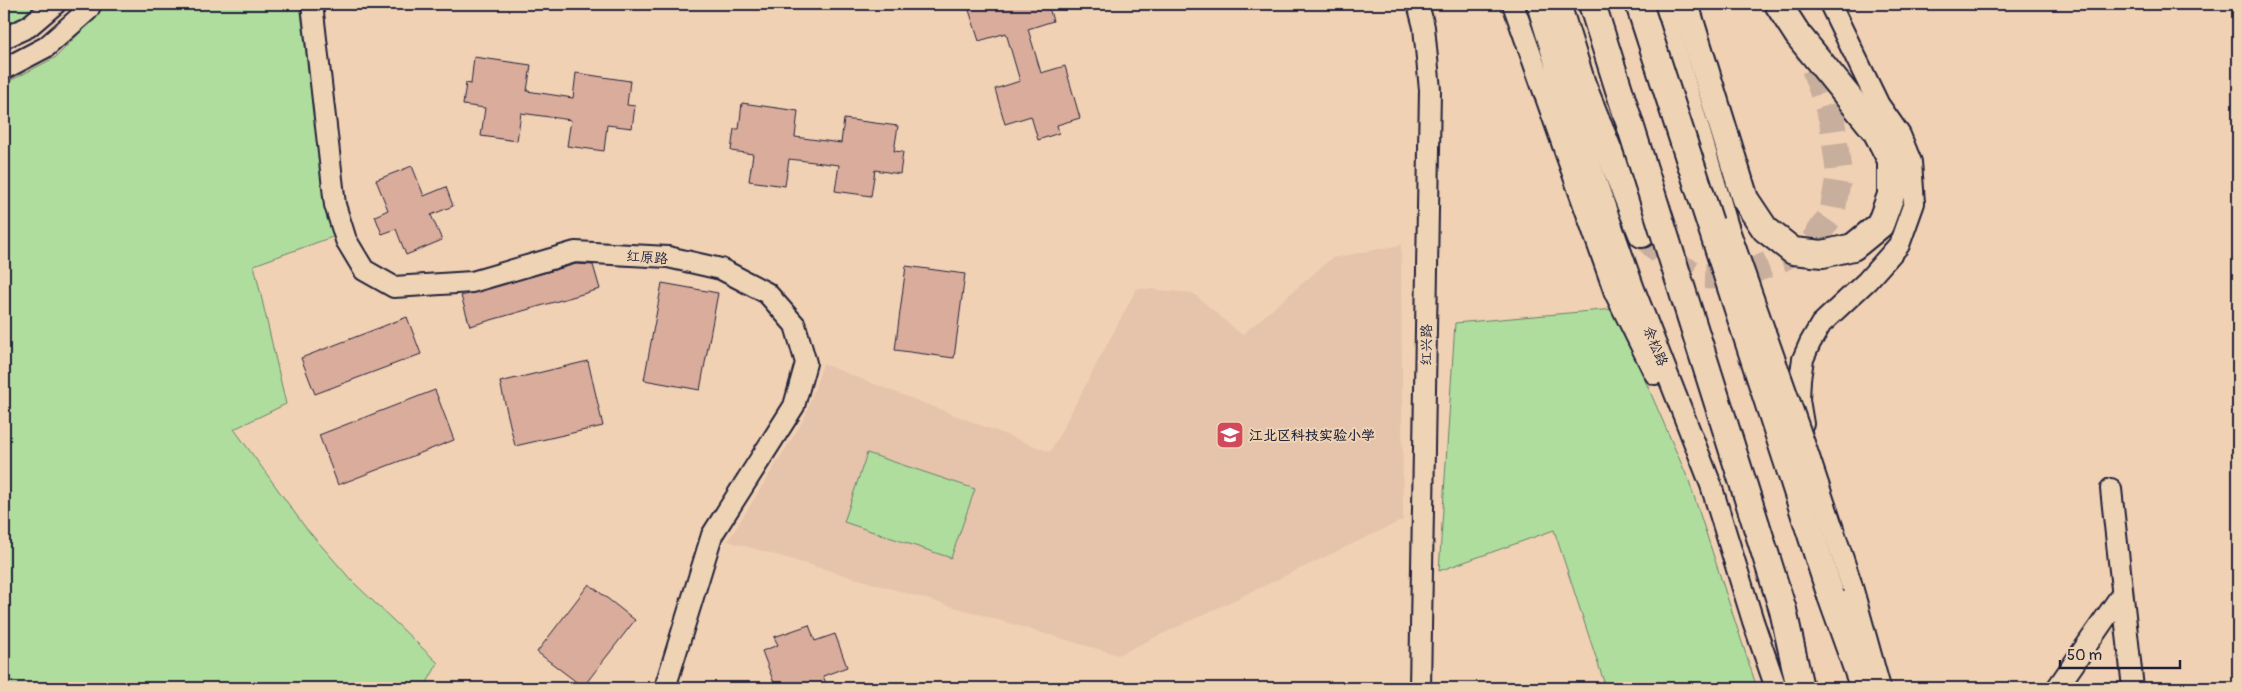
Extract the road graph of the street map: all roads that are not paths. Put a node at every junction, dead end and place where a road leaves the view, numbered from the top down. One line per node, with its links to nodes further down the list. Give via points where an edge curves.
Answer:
1 (55, 4): 15 (main road, via 28,27)
2 (91, 4): 16 (main road, via 46,47)
3 (312, 4): 24 (main road, 红原路, via 335,205 346,240 364,270 394,287 472,282 575,252 668,257 721,269 767,293 795,326 806,364 794,406 712,535)
4 (1418, 4): 25 (main road, 红兴路, via 1424,27 1430,90)
5 (1513, 4): 19 (main road)
6 (1537, 4): 19 (main road, 余松路)
7 (1557, 4): 18 (highway, via 1582,84)
8 (1592, 4): 27 (highway, bridge, via 1783,610)
9 (1639, 4): 22 (highway, bridge)
10 (1662, 4): 20 (main road, bridge, via 1728,227)
11 (1684, 4): 12 (highway, via 1746,199 1765,229 1793,250 1823,254 1853,247 1880,225 1891,195 1891,160 1876,131 1798,35)
12 (1778, 4)
13 (1830, 4): 17 (main road, via 1879,104)
14 (1842, 4): 17 (main road, via 1884,87)
15 (4, 38)
16 (4, 68)
17 (1900, 135): 20 (main road, bridge, via 1911,162 1914,203 1899,245 1867,281 1821,324 1803,359 1799,400)
18 (1642, 234)
19 (1624, 291): 26 (main road, 余松路, via 1711,485)
20 (1808, 454): 22 (main road, bridge)
21 (2111, 489): 23 (main road)
22 (1841, 589): 28 (highway); 29 (main road)
23 (2122, 594): 30 (main road); 31 (main road)
24 (665, 688)
25 (1420, 688)
26 (1776, 688)
27 (1800, 688)
28 (1864, 688)
29 (1880, 688)
30 (2057, 688)
31 (2133, 688)

